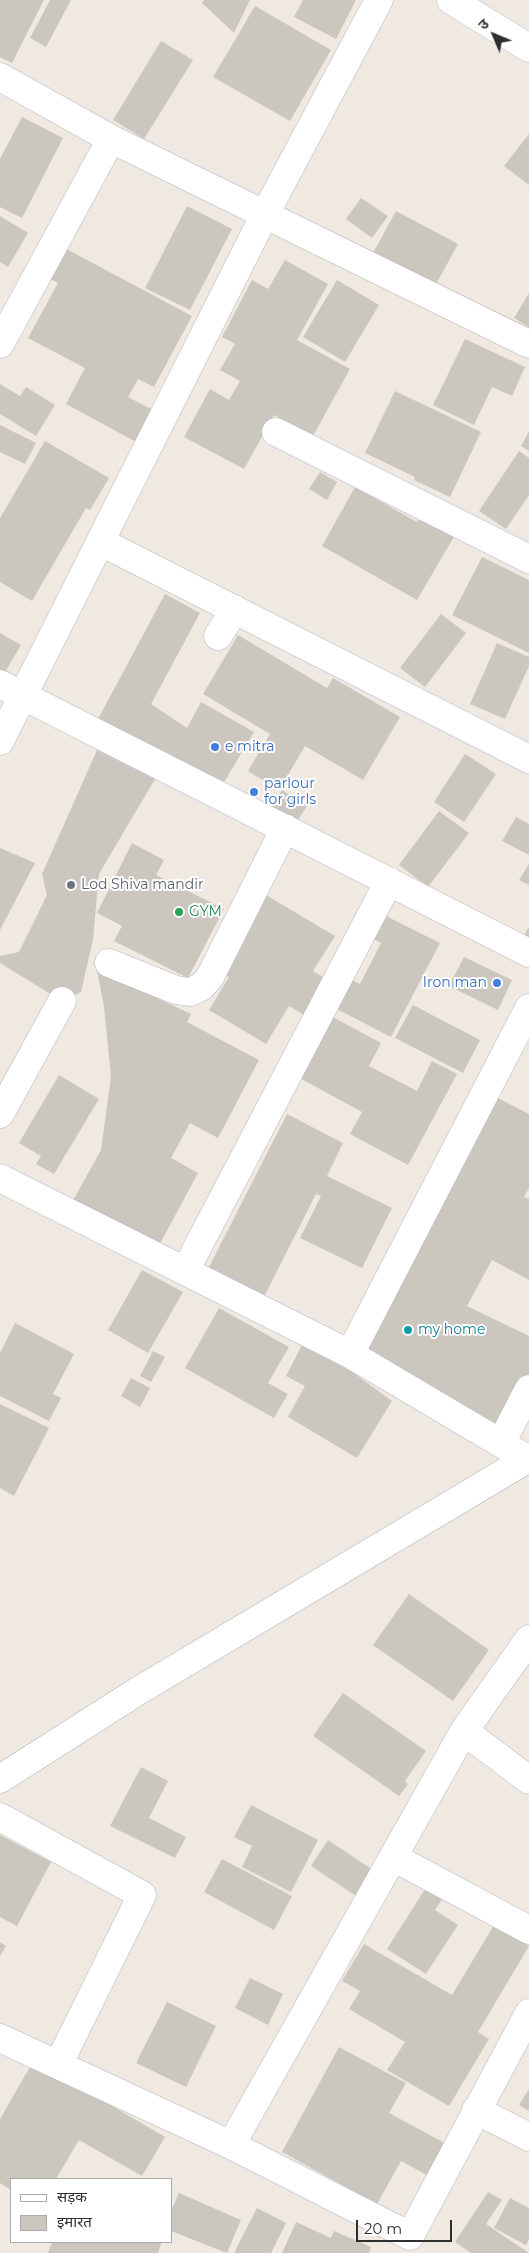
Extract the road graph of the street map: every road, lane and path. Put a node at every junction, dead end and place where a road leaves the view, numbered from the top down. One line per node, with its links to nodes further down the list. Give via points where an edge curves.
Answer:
1 (379, 0): 6 (street)
2 (451, 0): 3 (street)
3 (529, 48)
4 (0, 77): 5 (street)
5 (111, 139): 6 (street); 7 (street)
6 (265, 214): 8 (street); 10 (street)
7 (0, 344)
8 (529, 344)
9 (276, 432): 11 (street)
10 (101, 542): 12 (street); 14 (street)
11 (529, 559)
12 (235, 609): 13 (street); 16 (street)
13 (218, 636)
14 (12, 690): 15 (street); 17 (street)
15 (0, 741)
16 (529, 759)
17 (285, 828): 18 (street); 20 (street, via 210,978 201,987 190,992 176,990)
18 (389, 880): 19 (street); 25 (street)
19 (529, 953)
20 (110, 963)
21 (62, 1001): 23 (street)
22 (529, 1008): 26 (street)
23 (0, 1114)
24 (0, 1178): 25 (street)
25 (185, 1271): 26 (street)
26 (350, 1354): 28 (street)
27 (529, 1389): 28 (street)
28 (501, 1443): 29 (street)
29 (528, 1459): 32 (street, via 138,1691)
30 (529, 1639): 31 (street)
31 (464, 1731): 33 (street); 35 (street)
32 (0, 1779)
33 (529, 1780)
34 (0, 1817): 39 (street, via 142,1896)
35 (393, 1857): 36 (street); 42 (street)
36 (529, 1930)
37 (529, 2013): 40 (street)
38 (0, 2038): 39 (street)
39 (59, 2064): 42 (street)
40 (476, 2110): 41 (street); 43 (street)
41 (529, 2137)
42 (230, 2145): 43 (street)
43 (406, 2245)

